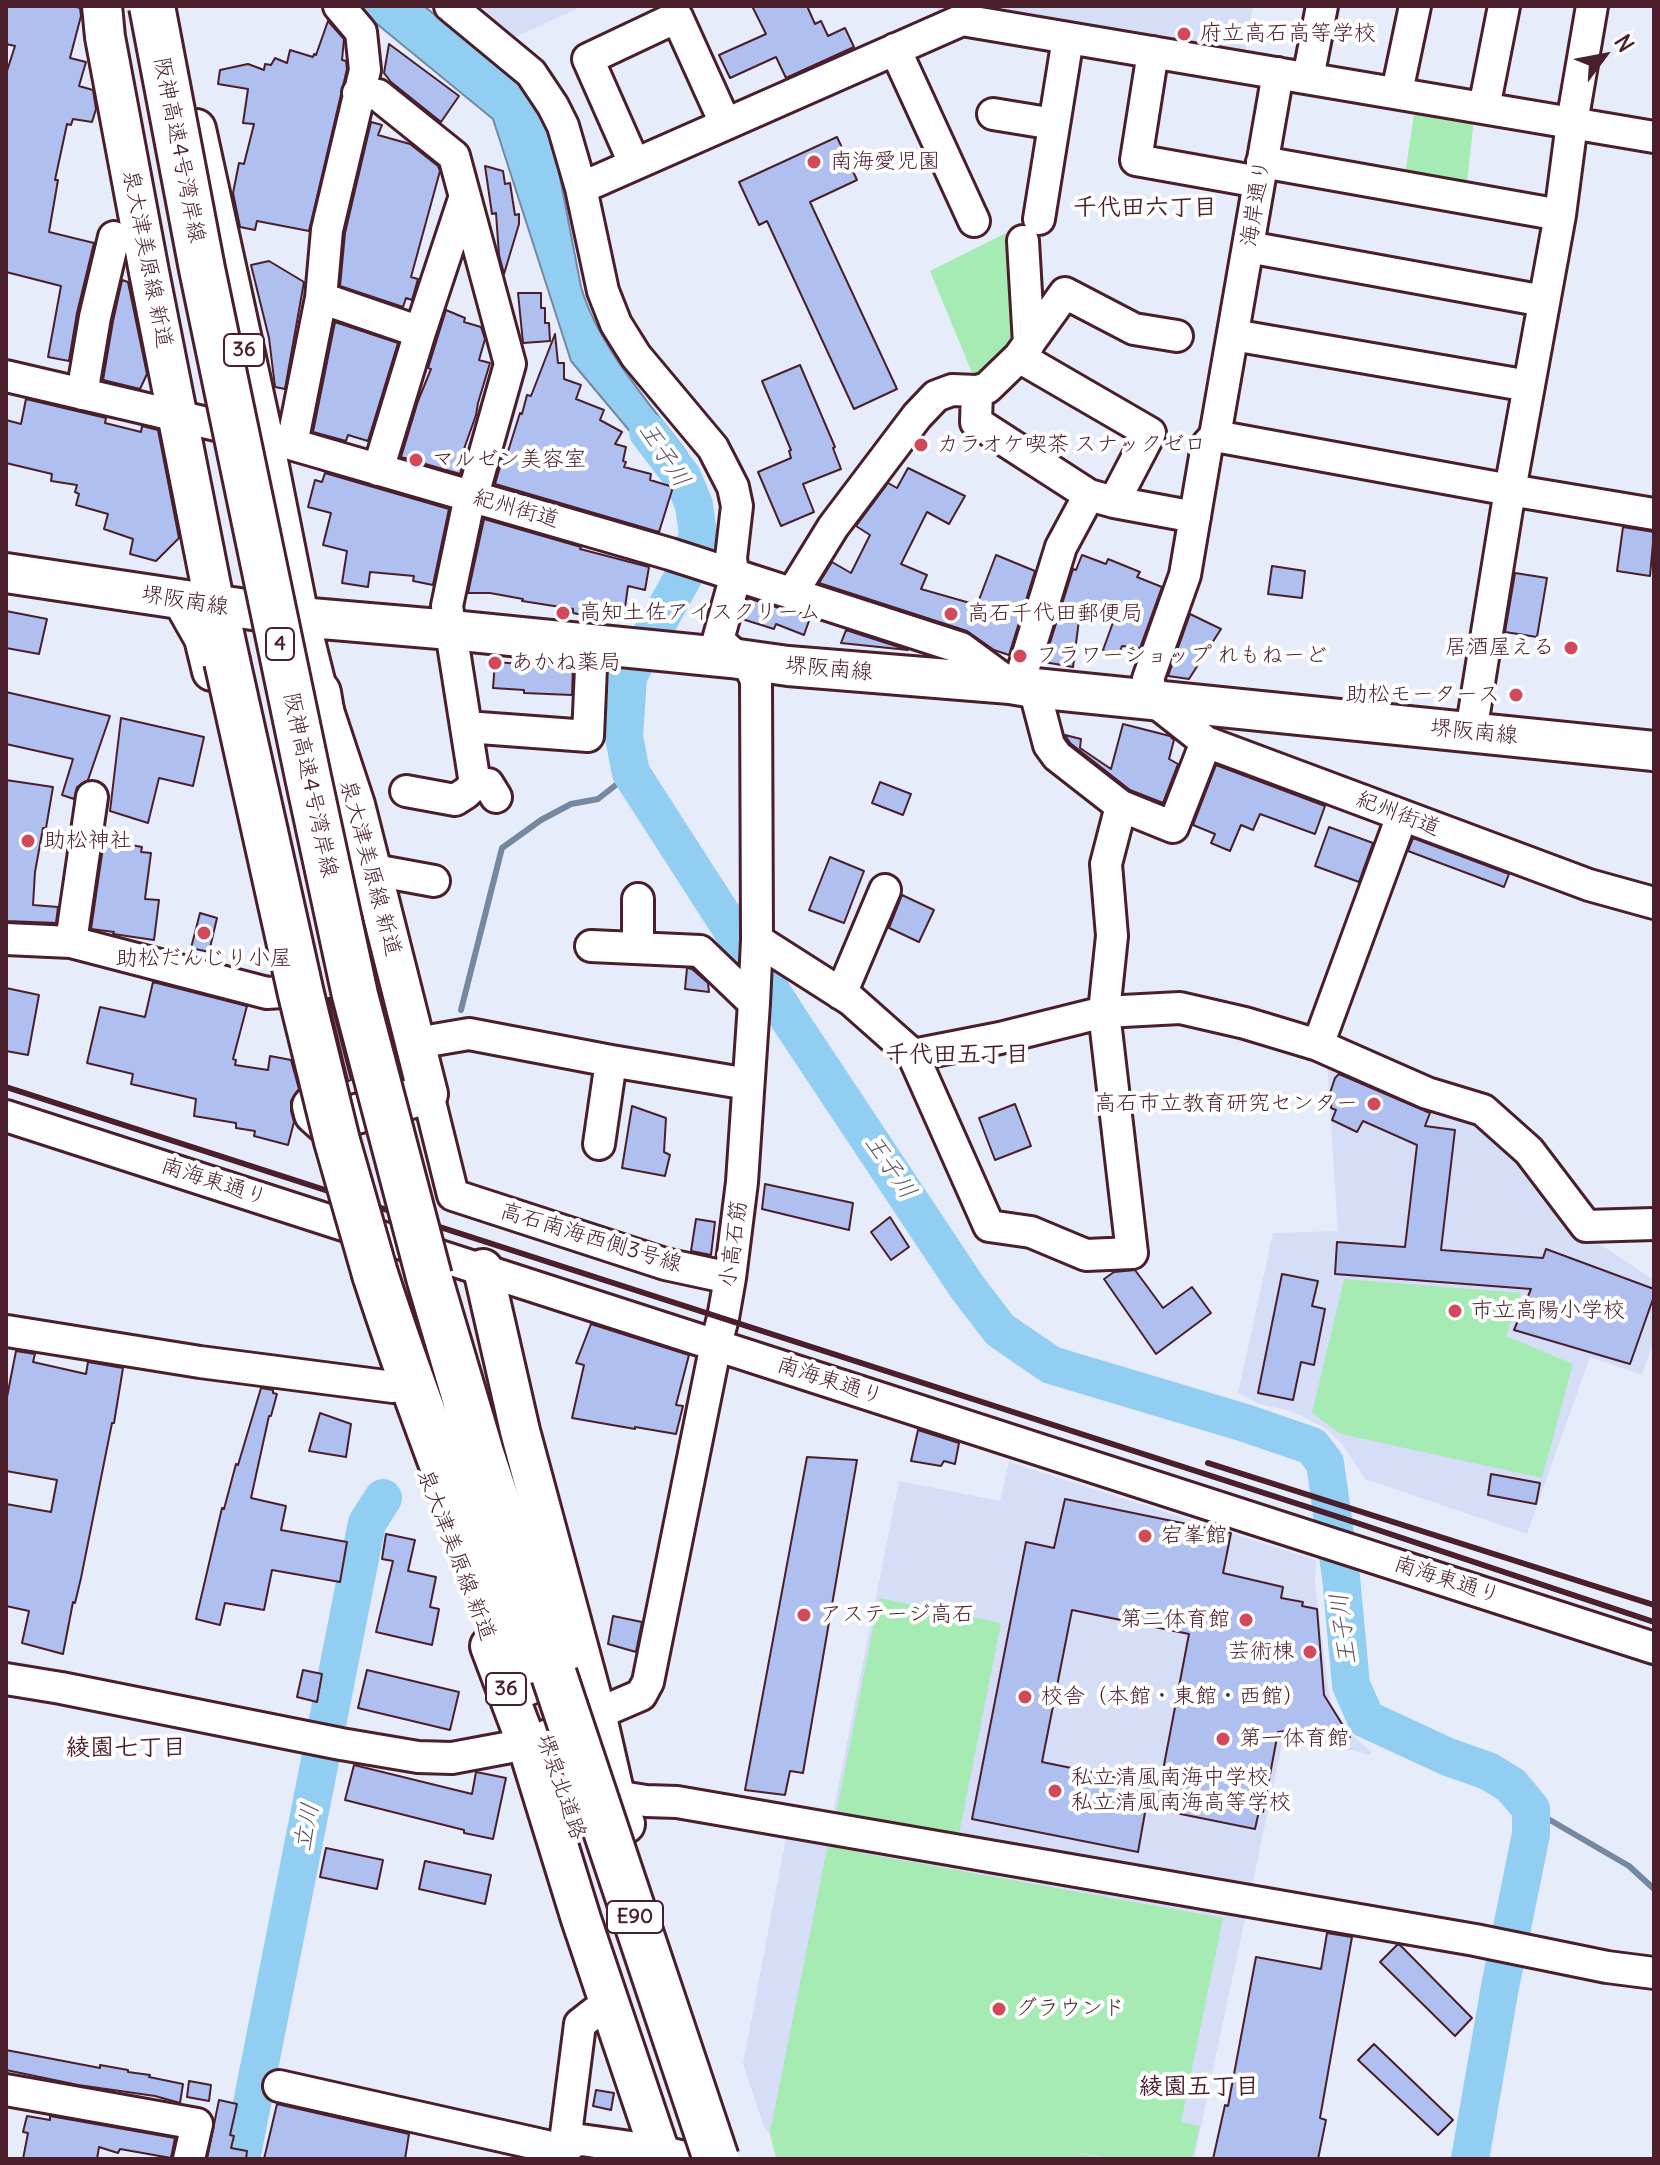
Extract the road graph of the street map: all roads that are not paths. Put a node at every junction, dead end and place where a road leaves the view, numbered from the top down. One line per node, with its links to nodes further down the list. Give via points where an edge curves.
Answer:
1 (102, 6): 42 (main road, 泉大津美原線 新道)
2 (123, 6): 95 (highway, 阪神高速4号湾岸線 / 4, via 142,120 324,995)
3 (152, 6): 95 (highway, 阪神高速4号湾岸線 / 4, bridge)
4 (173, 6): 44 (main road, 泉大津美原線 新道 / 36, via 189,95)
5 (339, 6): 17 (street, via 361,32 365,70)
6 (450, 6): 26 (street, via 531,73 563,126)
7 (1322, 6): 15 (street)
8 (1415, 6): 16 (street)
9 (1504, 6): 18 (street)
10 (1592, 6): 21 (street)
11 (1068, 38): 12 (street, via 962,20); 13 (street); 22 (street)
12 (895, 49): 20 (street); 29 (street, via 950,198)
13 (1153, 52): 14 (street); 25 (street, via 1136,160)
14 (1278, 73): 15 (street); 25 (street, 海岸通り)
15 (1308, 78): 16 (street)
16 (1397, 92): 18 (street)
17 (358, 93): 27 (street, via 378,95 454,156); 32 (street, via 327,230)
18 (1484, 108): 21 (street)
19 (993, 114): 22 (street)
20 (725, 123): 24 (street); 24 (street, via 677,17 588,59)
21 (1572, 123): 23 (street); 28 (street)
22 (1054, 124): 37 (street, via 1031,230)
23 (1654, 137)
24 (634, 163): 26 (street)
25 (1261, 172): 28 (street); 31 (street, 海岸通り)
26 (581, 188): 51 (street, via 603,291 616,324 713,448 733,487 737,506 731,558)
27 (464, 199): 34 (street); 47 (street, via 510,364)
28 (1560, 215): 33 (street)
29 (974, 221)
30 (114, 237): 41 (street)
31 (1248, 247): 33 (street); 35 (street, 海岸通り)
32 (321, 298): 34 (street); 44 (street)
33 (1544, 301): 39 (street)
34 (420, 332): 45 (street)
35 (1233, 335): 39 (street); 43 (street, 海岸通り)
36 (1177, 336): 37 (street, via 1134,329 1065,293)
37 (1024, 350): 40 (street, via 987,388); 48 (street, via 1150,433)
38 (6, 376): 41 (street, 紀州街道)
39 (1529, 386): 46 (street)
40 (977, 391): 48 (street, via 976,422); 53 (street, via 952,390 936,396 917,416 833,527)
41 (82, 394): 42 (street, 紀州街道)
42 (177, 415): 44 (street, 紀州街道); 54 (main road, 泉大津美原線 新道)
43 (1215, 436): 46 (street); 50 (street, 海岸通り, via 1207,445)
44 (278, 440): 45 (street, 紀州街道); 55 (main road, 泉大津美原線 新道 / 36)
45 (378, 470): 47 (street, 紀州街道)
46 (1510, 490): 49 (street); 63 (street)
47 (470, 496): 51 (street, 紀州街道); 56 (street, via 447,606)
48 (1101, 499): 50 (street); 59 (street, via 1061,547)
49 (1654, 514)
50 (1195, 517): 61 (street, 海岸通り, via 1185,575 1148,679)
51 (722, 571): 53 (street, 紀州街道); 58 (street, via 734,582 718,640)
52 (6, 573): 54 (main road, 堺阪南線)
53 (794, 594): 59 (street, 紀州街道, via 961,648)
54 (199, 603): 55 (main road, 堺阪南線); 80 (main road, 泉大津美原線 新道); 102 (highway, bridge, via 227,661 301,994 375,1274 419,1405)
55 (299, 617): 56 (main road, 堺阪南線); 60 (main road, 泉大津美原線 新道 / 36)
56 (451, 630): 57 (main road, 堺阪南線); 62 (street)
57 (605, 646): 58 (main road, 堺阪南線); 62 (street, via 588,736)
58 (747, 661): 59 (main road, 堺阪南線); 76 (street, 小高石筋, via 756,680)
59 (1023, 680): 61 (main road, 堺阪南線); 68 (street, via 1057,756)
60 (318, 693): 70 (main road, 泉大津美原線 新道 / 36); 102 (highway, via 353,884 417,1157 488,1413)
61 (1154, 701): 63 (main road, 堺阪南線); 64 (street, 紀州街道)
62 (466, 727): 66 (street, via 485,790 455,800)
63 (1471, 732): 65 (main road, 堺阪南線)
64 (1206, 742): 68 (street, via 1173,827); 69 (street, 紀州街道)
65 (1654, 751)
66 (406, 791)
67 (92, 797): 77 (street)
68 (1121, 806): 83 (street, via 1106,864 1112,936)
69 (1402, 816): 74 (street, 紀州街道, via 1589,885); 85 (street)
70 (372, 871): 71 (street); 84 (main road, 泉大津美原線 新道 / 36)
71 (434, 881)
72 (885, 890): 81 (street)
73 (638, 899): 79 (street)
74 (1654, 903)
75 (6, 939): 77 (street)
76 (757, 940): 81 (street); 82 (street, 小高石筋)
77 (71, 942): 80 (street, via 267,993)
78 (591, 946): 79 (street)
79 (638, 948): 82 (street, via 700,951)
80 (282, 992): 89 (main road, 泉大津美原線 新道, via 314,1114 324,1123)
81 (841, 994): 86 (street)
82 (754, 1003): 88 (street, 小高石筋)
83 (1104, 1012): 85 (street, via 1180,1008); 86 (street); 86 (street, via 1132,1253 1086,1255 1031,1232 989,1226)
84 (416, 1043): 87 (street, via 469,1034); 89 (main road, 泉大津美原線 新道 / 36)
85 (1318, 1045): 93 (street, via 1427,1093 1483,1110 1529,1151 1586,1226)
86 (913, 1055)
87 (611, 1061): 88 (street); 91 (street)
88 (748, 1084): 96 (street, 小高石筋)
89 (428, 1094): 96 (street, 高石南海西側3号線, via 453,1195 665,1264)
90 (6, 1116): 92 (street, 南海東通り)
91 (599, 1144)
92 (341, 1223): 94 (street, 南海東通り); 99 (main road, 泉大津美原線 新道 / 36)
93 (1653, 1223)
94 (483, 1269): 98 (street, 南海東通り); 103 (main road, via 520,1431)
95 (413, 1277): 102 (highway, 堺泉北道路 / E90, via 451,1459)
96 (730, 1278): 98 (street, 小高石筋)
97 (7, 1331): 99 (street)
98 (716, 1344): 100 (street, 南海東通り); 103 (street, 小高石筋, via 648,1682 641,1695)
99 (393, 1387): 104 (main road, 泉大津美原線 新道 / 36)
100 (1654, 1648)
101 (6, 1679): 104 (street, 小高石筋, via 418,1757 452,1758)
102 (540, 1679): 111 (highway, 堺泉北道路 / E90); 113 (highway, 堺泉北道路 / E90, bridge)
103 (596, 1713): 104 (street, 小高石筋); 105 (main road)
104 (527, 1744): 107 (main road, 泉大津美原線 新道 / 36)
105 (615, 1796): 106 (street, via 677,1802); 114 (main road)
106 (1654, 1973)
107 (611, 2008): 110 (street, via 580,2024); 111 (main road, 泉大津美原線 新道 / 36)
108 (279, 2086): 110 (street)
109 (6, 2090): 112 (street, via 197,2124)
110 (561, 2155): 111 (street, via 581,2140)
111 (675, 2157)
112 (189, 2159)
113 (716, 2159)
114 (737, 2159)

